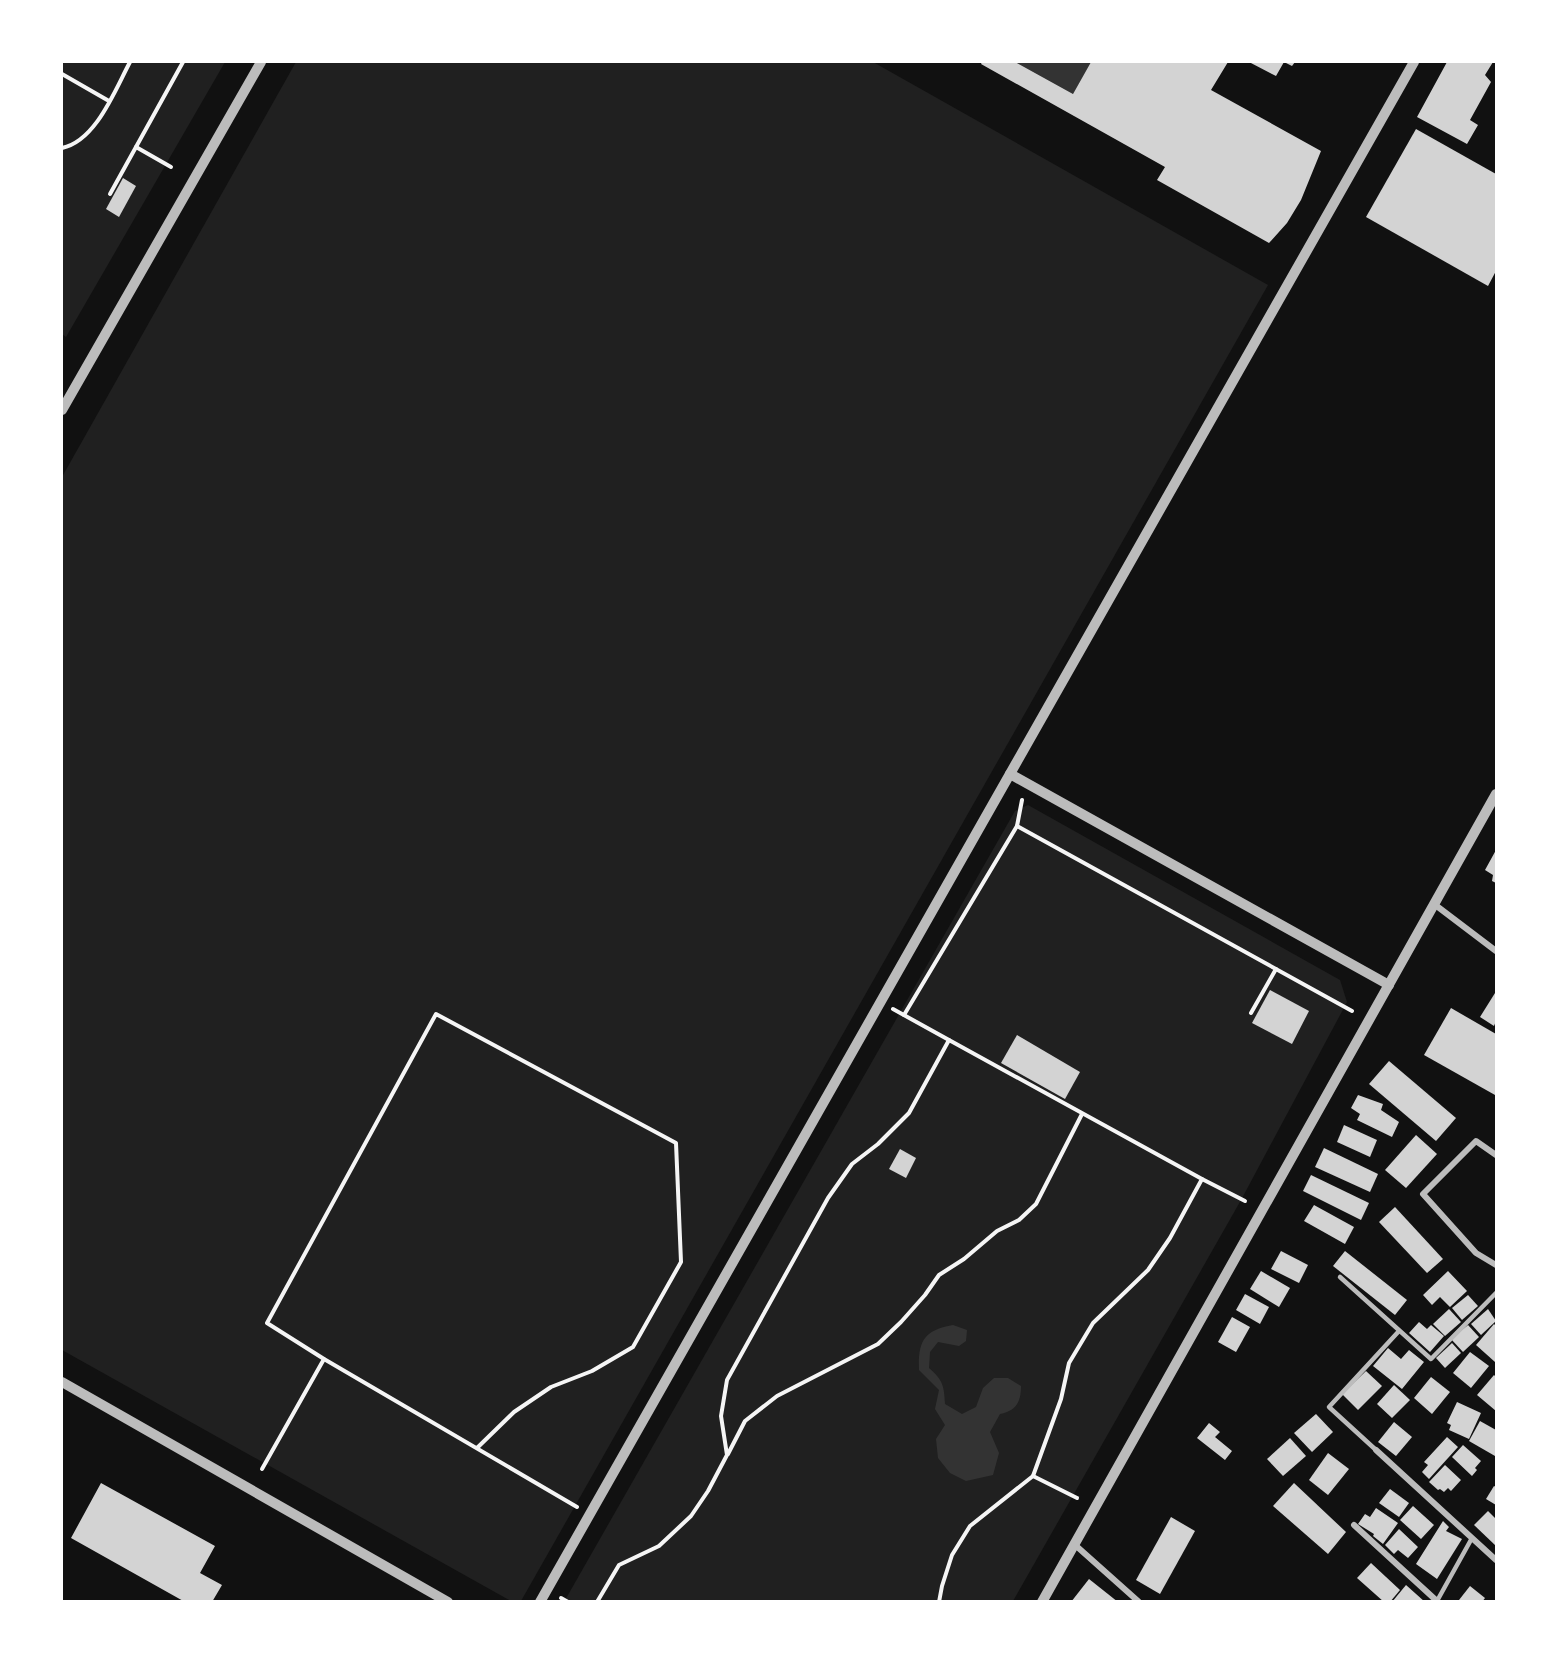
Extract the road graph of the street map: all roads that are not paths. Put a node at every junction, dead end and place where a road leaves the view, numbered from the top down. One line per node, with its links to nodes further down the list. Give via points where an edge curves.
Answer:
1 (261, 62): 3 (street)
2 (1414, 62): 4 (street)
3 (62, 410)
4 (1010, 774): 8 (street); 22 (street)
5 (1497, 794): 6 (street)
6 (1434, 904): 7 (street); 8 (street)
7 (1497, 951)
8 (1389, 985): 18 (street)
9 (1497, 1155): 10 (street, via 1476,1142 1423,1194 1476,1253)
10 (1497, 1265)
11 (1340, 1277): 13 (lane)
12 (1497, 1293): 13 (lane, via 1431,1359)
13 (1399, 1330): 15 (lane, via 1329,1407)
14 (62, 1382): 21 (street)
15 (1376, 1450): 17 (street)
16 (1354, 1525): 20 (street)
17 (1472, 1538): 19 (street); 20 (lane)
18 (1074, 1544): 23 (street); 24 (street)
19 (1497, 1560)
20 (1438, 1601)
21 (448, 1602)
22 (540, 1602)
23 (1042, 1602)
24 (1139, 1602)

